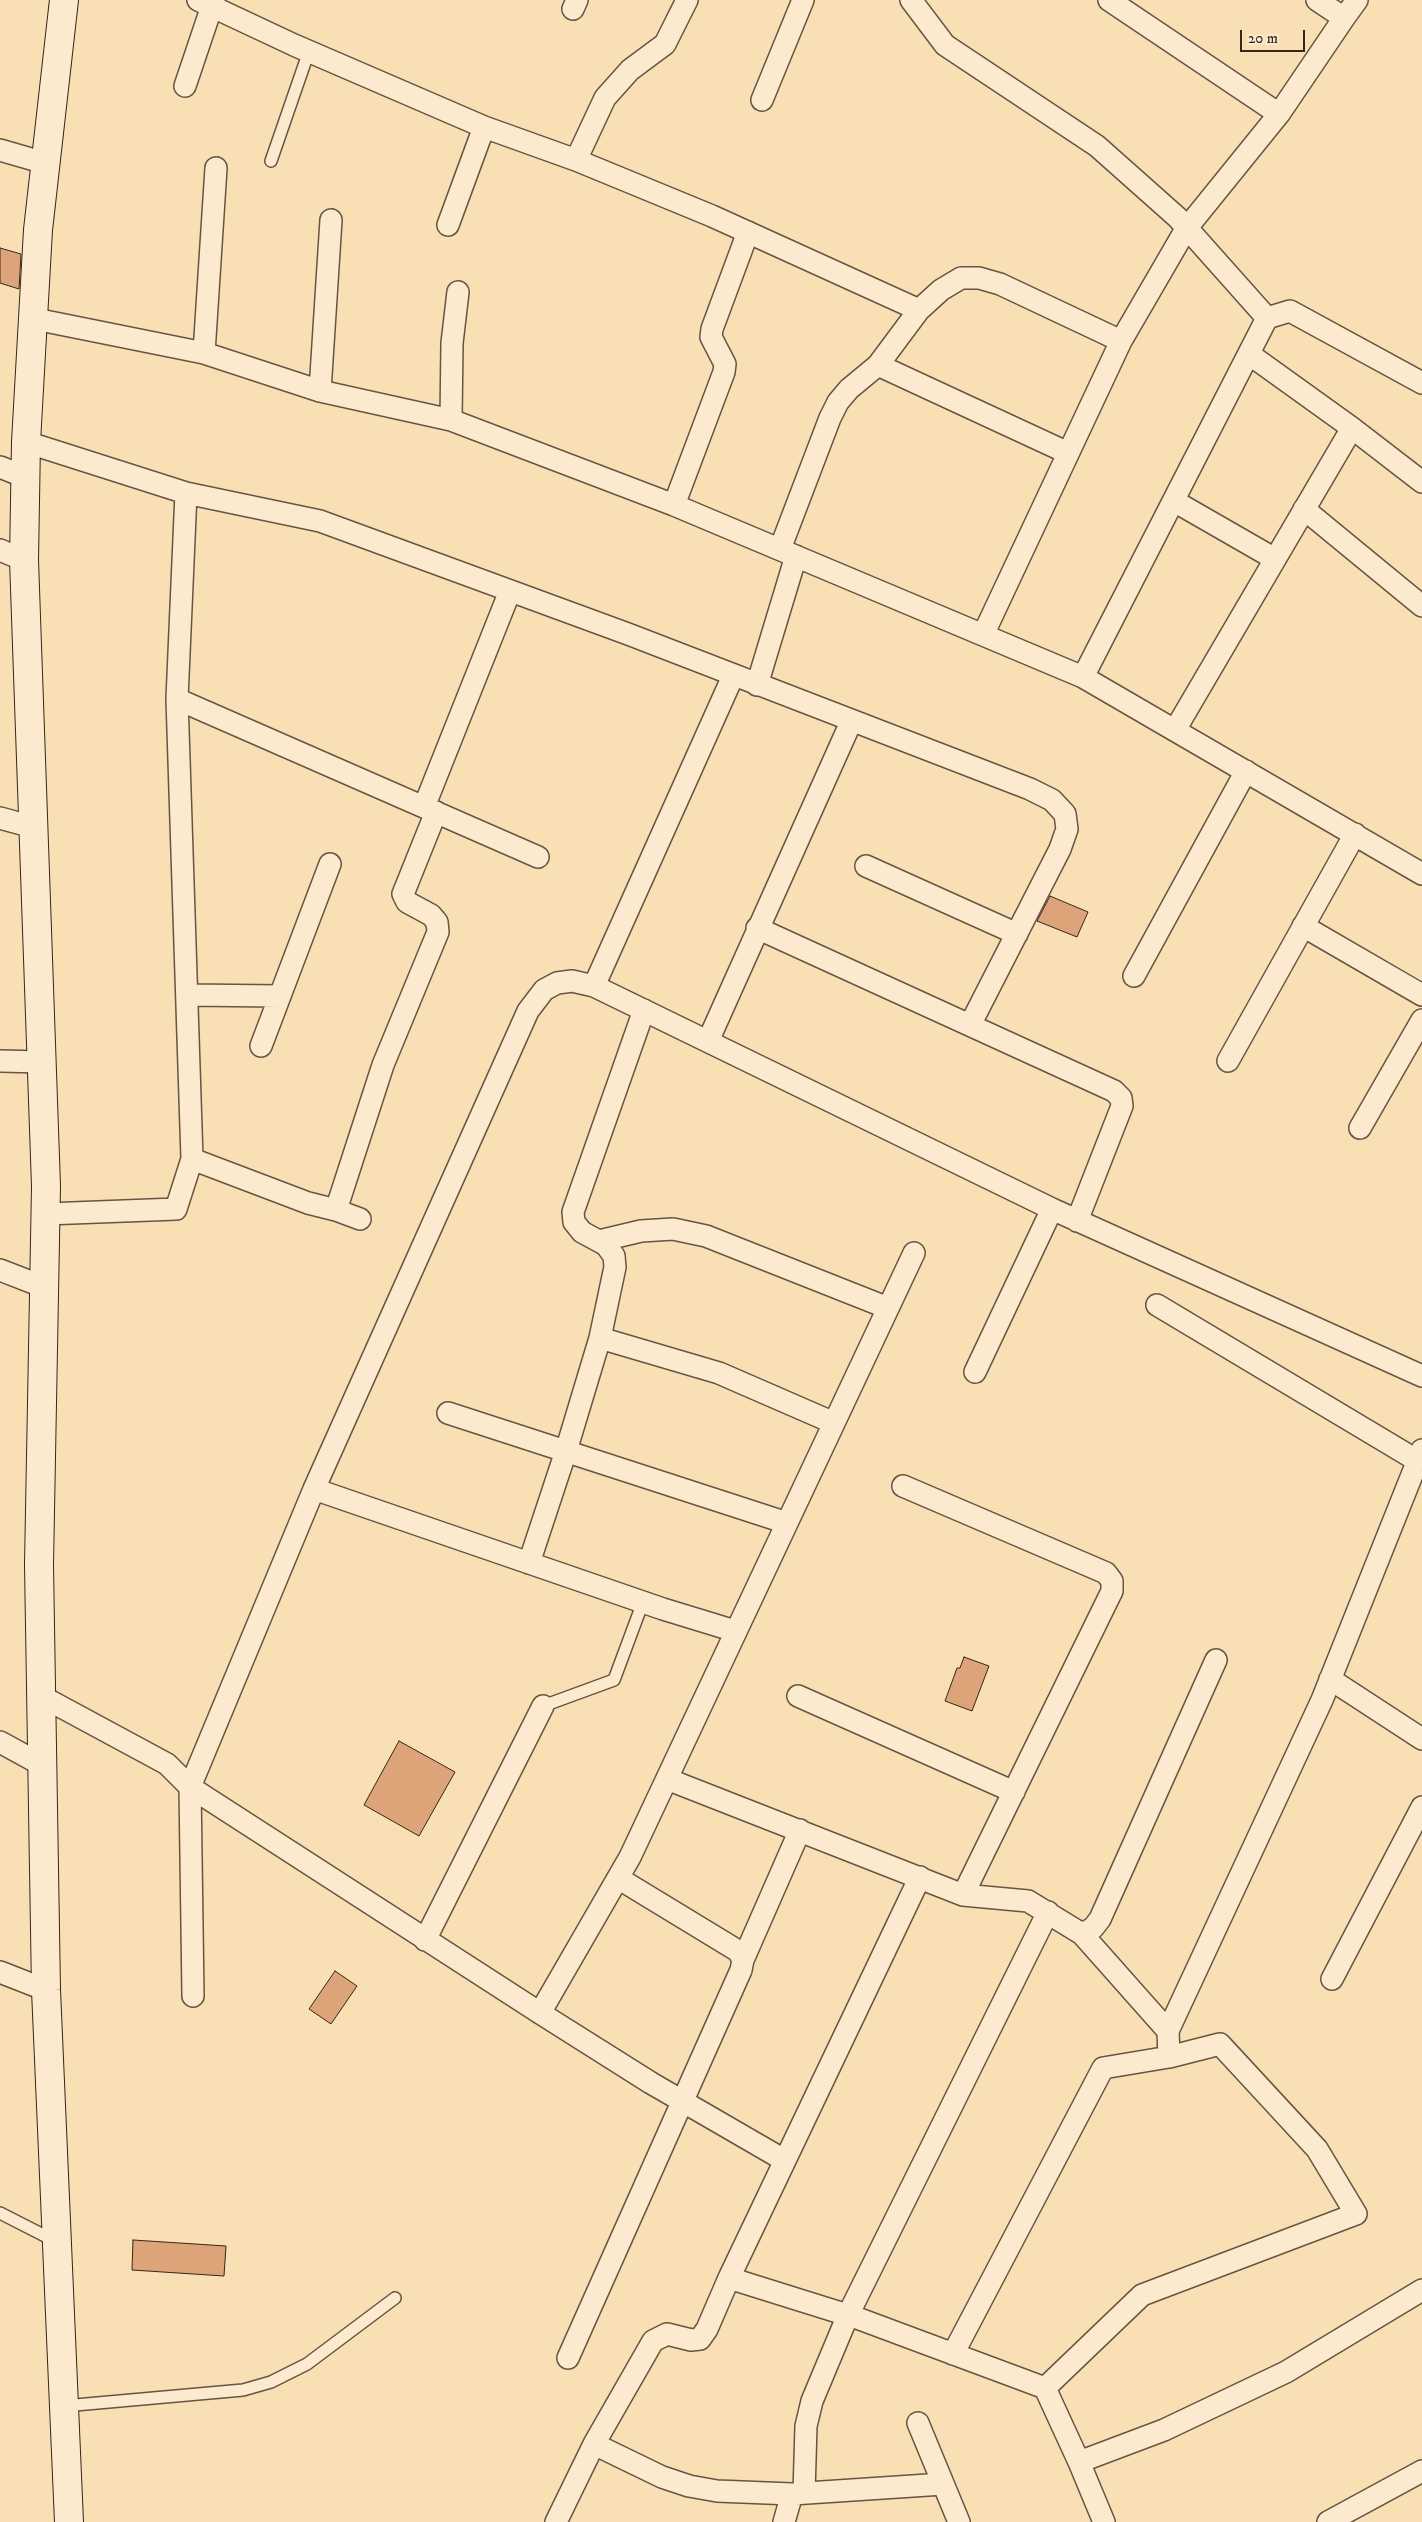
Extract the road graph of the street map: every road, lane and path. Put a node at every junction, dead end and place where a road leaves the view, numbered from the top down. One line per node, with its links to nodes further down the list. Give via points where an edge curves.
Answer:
1 (64, 0): 18 (street)
2 (687, 0): 16 (street, via 665,44 630,70 605,98)
3 (803, 0): 12 (street)
4 (911, 0): 22 (street, via 945,45 1097,146 1178,218)
5 (1109, 0): 13 (street)
6 (1317, 0): 9 (street)
7 (1357, 0): 9 (street)
8 (208, 2): 10 (street); 11 (street)
9 (1344, 18): 13 (street)
10 (309, 51): 14 (street); 17 (lane)
11 (186, 86)
12 (762, 100)
13 (1278, 114): 22 (street)
14 (484, 127): 16 (street); 21 (street)
15 (0, 150): 18 (street)
16 (576, 160): 23 (street)
17 (271, 161)
18 (46, 163): 27 (street, via 38,230)
19 (216, 168): 29 (street)
20 (331, 220): 33 (street)
21 (448, 225)
22 (1186, 229): 26 (street); 28 (street)
23 (748, 232): 25 (street); 43 (street, via 712,329 711,337 726,364 724,372)
24 (458, 292): 34 (street, via 452,343)
25 (919, 310): 28 (street, via 941,290 961,278 979,278 1000,284); 31 (street)
26 (1267, 318): 30 (street); 32 (street, via 1290,311)
27 (35, 319): 29 (street); 36 (street)
28 (1121, 341): 37 (street)
29 (204, 353): 33 (street)
30 (1249, 354): 35 (street); 42 (street)
31 (878, 365): 37 (street); 45 (street, via 849,389 830,418)
32 (1422, 383)
33 (320, 391): 34 (street)
34 (451, 420): 43 (street)
35 (1352, 428): 40 (street); 44 (street)
36 (26, 442): 39 (street); 41 (street)
37 (1068, 453): 50 (street)
38 (0, 467): 39 (street)
39 (26, 477): 46 (street)
40 (1422, 482)
41 (186, 493): 48 (street, via 320,521); 54 (street)
42 (1174, 501): 47 (street); 52 (street)
43 (674, 505): 45 (street)
44 (1304, 509): 47 (street); 49 (street)
45 (788, 552): 50 (street); 53 (street)
46 (12, 555): 60 (street)
47 (1275, 559): 56 (street)
48 (510, 590): 51 (street); 58 (street)
49 (1422, 606)
50 (983, 635): 52 (street)
51 (733, 676): 53 (street); 70 (street)
52 (1083, 677): 56 (street)
53 (757, 685): 55 (street)
54 (177, 699): 58 (street); 71 (street)
55 (851, 722): 67 (street); 68 (street, via 1030,789 1052,800 1065,814 1067,829 1060,849)
56 (1175, 730): 57 (street)
57 (1246, 771): 61 (street); 69 (street)
58 (430, 810): 62 (street); 85 (street, via 403,894 407,902 431,915 437,922 438,932 383,1065)
59 (0, 818): 60 (street)
60 (33, 827): 81 (street)
61 (1355, 834): 65 (street); 66 (street)
62 (538, 857)
63 (330, 864): 72 (street)
64 (866, 866): 68 (street)
65 (1422, 874)
66 (1303, 926): 73 (street); 79 (street)
67 (757, 928): 76 (street); 77 (street)
68 (1017, 934): 76 (street)
69 (1134, 976)
70 (594, 986): 74 (street); 103 (street, via 572,981 557,983 544,990 528,1011)
71 (188, 995): 72 (street); 83 (street)
72 (280, 996): 78 (street)
73 (1422, 996)
74 (644, 1010): 77 (street); 89 (street, via 573,1212 574,1222 582,1232)
75 (1422, 1020): 82 (street)
76 (970, 1025): 88 (street, via 1114,1091 1121,1098 1122,1106)
77 (708, 1041): 84 (street)
78 (261, 1046)
79 (1228, 1060)
80 (0, 1061): 81 (street)
81 (42, 1062): 86 (street)
82 (1360, 1128)
83 (192, 1158): 85 (street, via 308,1203); 86 (street, via 176,1209)
84 (1052, 1209): 88 (street); 96 (street)
85 (336, 1210): 87 (street)
86 (46, 1214): 92 (street)
87 (360, 1219)
88 (1077, 1221): 97 (street)
89 (599, 1241): 94 (street, via 641,1231 673,1229 706,1236); 95 (street, via 614,1256 615,1267)
90 (914, 1253): 94 (street)
91 (0, 1270): 92 (street)
92 (44, 1287): 110 (street, via 39,1565)
93 (1157, 1305): 101 (street)
94 (888, 1308): 99 (street)
95 (600, 1338): 99 (street, via 719,1373); 100 (street)
96 (975, 1372)
97 (1422, 1376)
98 (448, 1413): 100 (street)
99 (834, 1424): 104 (street)
100 (566, 1451): 104 (street); 105 (street)
101 (1420, 1455): 109 (street)
102 (903, 1486): 118 (street, via 1106,1573 1112,1581 1112,1591)
103 (314, 1490): 105 (street); 117 (street)
104 (787, 1523): 107 (street)
105 (529, 1563): 106 (street)
106 (643, 1602): 107 (street); 112 (lane, via 614,1680)
107 (735, 1631): 116 (street)
108 (1216, 1660): 125 (street, via 1100,1920)
109 (1330, 1679): 113 (street); 133 (street)
110 (41, 1696): 115 (street); 117 (street, via 167,1764)
111 (798, 1696): 118 (street)
112 (543, 1706): 126 (street)
113 (1422, 1739)
114 (0, 1742): 115 (street)
115 (42, 1765): 130 (street)
116 (667, 1779): 120 (street); 122 (street)
117 (190, 1787): 126 (street); 131 (street)
118 (1014, 1792): 123 (street)
119 (1422, 1807): 129 (street)
120 (800, 1830): 121 (street); 127 (street)
121 (920, 1877): 123 (street); 136 (street)
122 (618, 1878): 127 (street, via 738,1951); 132 (street)
123 (963, 1895): 124 (street, via 1028,1900)
124 (1048, 1912): 125 (street); 142 (street)
125 (1082, 1934): 133 (street)
126 (425, 1940): 132 (street)
127 (742, 1960): 135 (street, via 741,1970)
128 (0, 1972): 130 (street)
129 (1332, 1979)
130 (46, 1990): 138 (street)
131 (193, 1996)
132 (540, 2014): 135 (street)
133 (1168, 2031): 134 (street)
134 (1169, 2057): 143 (street, via 1103,2068); 145 (street, via 1220,2044 1318,2149 1356,2214 1142,2295)
135 (682, 2101): 136 (street); 144 (street)
136 (784, 2160): 139 (street)
137 (0, 2213): 138 (lane)
138 (57, 2242): 146 (street)
139 (729, 2278): 142 (street); 148 (street, via 700,2339 667,2334 653,2341)
140 (1422, 2290): 149 (street, via 1286,2372 1164,2430)
141 (395, 2298): 146 (lane, via 306,2364 271,2382 243,2390)
142 (848, 2315): 143 (street); 152 (street, via 808,2413)
143 (953, 2354): 145 (street)
144 (568, 2358)
145 (1045, 2388): 149 (street)
146 (64, 2406): 153 (street)
147 (918, 2423): 151 (street)
148 (594, 2444): 152 (street, via 662,2477 689,2486 716,2491); 154 (street)
149 (1079, 2462): 157 (street)
150 (1422, 2471): 158 (street)
151 (943, 2484): 152 (street); 156 (street)
152 (798, 2493): 155 (street)
153 (69, 2522)
154 (556, 2522)
155 (784, 2522)
156 (959, 2522)
157 (1104, 2522)
158 (1328, 2522)

